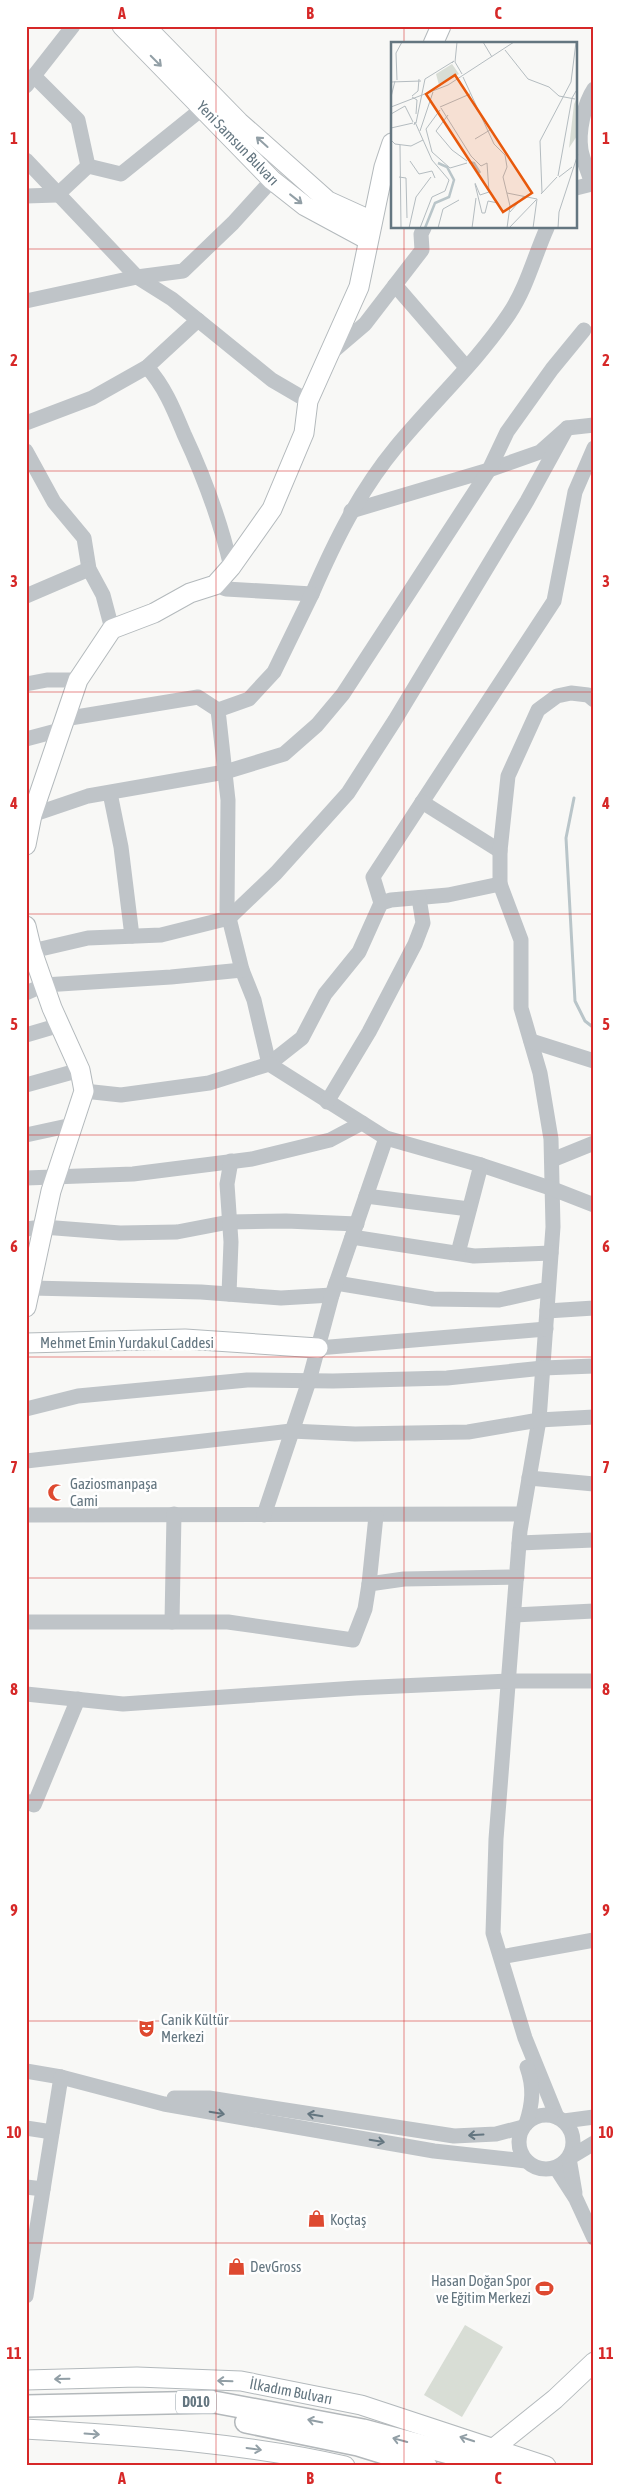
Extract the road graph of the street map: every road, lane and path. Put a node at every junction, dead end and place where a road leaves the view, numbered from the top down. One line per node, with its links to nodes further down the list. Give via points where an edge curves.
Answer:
1 (73, 26): 6 (street)
2 (122, 26): 8 (main road, Yeni Samsun Bulvarı, one-way to 8)
3 (441, 26): 5 (main road)
4 (151, 28): 17 (main road, Yeni Samsun Bulvarı, one-way to 4, via 328,202 239,122)
5 (434, 42)
6 (30, 81): 11 (street, via 78,120)
7 (594, 89): 13 (street, via 583,123 581,149)
8 (204, 108): 11 (street, via 121,174); 12 (main road, Yeni Samsun Bulvarı)
9 (391, 146): 17 (main road)
10 (26, 160): 15 (street)
11 (88, 166): 15 (street)
12 (272, 180): 20 (main road, Yeni Samsun Bulvarı, one-way to 20, via 305,206); 21 (street, via 183,271)
13 (593, 184): 14 (street)
14 (578, 188)
15 (57, 195): 16 (street); 21 (street)
16 (26, 196)
17 (372, 221): 20 (main road)
18 (424, 229): 22 (street, via 422,250)
19 (547, 229): 28 (street, via 526,285 509,314)
20 (368, 240): 26 (main road, via 359,287)
21 (138, 277): 23 (street); 24 (street)
22 (395, 285): 26 (street, via 364,324); 28 (street)
23 (26, 301)
24 (198, 320): 27 (street); 29 (street, via 272,380)
25 (584, 330): 35 (street, via 507,432)
26 (330, 354): 29 (main road)
27 (147, 367): 30 (street, via 92,398); 37 (street, via 162,382 210,490)
28 (466, 368): 36 (street, via 396,448)
29 (308, 401): 37 (main road, via 304,433 272,509)
30 (26, 423)
31 (594, 425): 32 (street)
32 (567, 428): 35 (street, via 540,452); 58 (street, via 396,720 348,794 276,873)
33 (594, 448): 51 (street, via 575,492 554,601)
34 (26, 451): 38 (street, via 54,502 84,538)
35 (489, 470): 36 (street); 49 (street, via 343,694 317,725 284,754)
36 (351, 512): 40 (street, via 335,539)
37 (231, 567): 39 (main road)
38 (89, 569): 41 (street); 42 (street, via 103,595)
39 (215, 585): 40 (street, via 226,589); 42 (main road)
40 (312, 594): 46 (street, via 274,672 249,699)
41 (26, 596)
42 (112, 629): 43 (main road)
43 (78, 680): 44 (street); 47 (main road)
44 (26, 684)
45 (594, 700): 54 (street, via 588,695 571,693 557,696 538,710 508,776)
46 (218, 710): 47 (street, via 198,698); 49 (street)
47 (62, 725): 48 (street); 52 (main road)
48 (26, 739)
49 (225, 772): 50 (street); 58 (street)
50 (110, 793): 52 (street); 60 (street, via 121,847)
51 (422, 802): 54 (street); 57 (street, via 373,877)
52 (31, 812): 53 (main road)
53 (26, 845)
54 (500, 851): 55 (street)
55 (500, 884): 56 (street); 67 (street, via 520,940 521,1008)
56 (419, 898): 57 (street); 73 (street, via 423,923 415,944 369,1032)
57 (381, 904): 69 (street, via 359,952 325,994 302,1038)
58 (229, 918): 60 (street, via 161,935); 62 (street)
59 (26, 926): 61 (main road)
60 (132, 936): 61 (street, via 88,938)
61 (32, 951): 63 (main road)
62 (242, 970): 63 (street); 69 (street, via 254,1000)
63 (44, 985): 64 (street); 65 (main road)
64 (26, 993)
65 (60, 1025): 66 (street); 70 (main road)
66 (26, 1035)
67 (531, 1041): 68 (street); 79 (street, via 542,1083)
68 (594, 1061)
69 (269, 1064): 72 (street, via 209,1083 121,1095); 73 (street)
70 (80, 1070): 71 (street); 72 (main road)
71 (26, 1085)
72 (84, 1091): 75 (main road)
73 (327, 1102): 74 (street)
74 (362, 1123): 77 (street); 80 (street, via 330,1140)
75 (72, 1124): 76 (street); 82 (main road)
76 (26, 1135)
77 (386, 1138): 81 (street); 85 (street)
78 (594, 1143): 79 (street)
79 (552, 1160): 84 (street)
80 (231, 1161): 82 (street, via 133,1174); 88 (street, via 227,1184)
81 (481, 1165): 84 (street); 87 (street)
82 (55, 1176): 83 (street); 89 (main road)
83 (26, 1178)
84 (553, 1189): 86 (street); 92 (street)
85 (366, 1196): 87 (street); 90 (street)
86 (594, 1206)
87 (469, 1209): 91 (street)
88 (230, 1222): 89 (street, via 177,1232 120,1233); 90 (street, via 286,1221); 96 (street)
89 (34, 1228): 93 (main road)
90 (354, 1230): 91 (street); 94 (street)
91 (458, 1253): 92 (street, via 474,1256)
92 (551, 1253): 95 (street)
93 (30, 1288): 96 (street); 97 (main road)
94 (334, 1289): 95 (street, via 433,1299 499,1300); 96 (street, via 281,1298); 102 (street)
95 (548, 1289): 99 (street)
96 (229, 1294)
97 (26, 1307)
98 (594, 1308): 99 (street)
99 (547, 1311): 100 (street)
100 (546, 1329): 102 (street); 104 (street)
101 (26, 1343): 102 (main road, Mehmet Emin Yurdakul Caddesi, via 185,1339)
102 (318, 1348): 105 (street)
103 (594, 1366): 104 (street)
104 (543, 1368): 105 (street, via 447,1378); 108 (street)
105 (309, 1380): 106 (street, via 246,1380 152,1388 78,1396); 109 (street)
106 (26, 1408)
107 (594, 1417): 108 (street)
108 (539, 1420): 109 (street, via 468,1432 355,1434); 111 (street)
109 (291, 1431): 110 (street); 116 (street)
110 (26, 1461)
111 (529, 1478): 112 (street); 114 (street)
112 (594, 1484)
113 (174, 1514): 115 (street); 116 (street); 125 (street)
114 (522, 1514): 117 (street); 119 (street)
115 (26, 1515)
116 (264, 1515): 117 (street)
117 (376, 1516): 121 (street)
118 (594, 1540): 119 (street)
119 (519, 1543): 120 (street)
120 (517, 1577): 121 (street, via 404,1579); 123 (street)
121 (369, 1584): 125 (street, via 365,1609 353,1640 228,1622)
122 (594, 1611): 123 (street)
123 (514, 1615): 126 (street)
124 (26, 1622): 125 (street)
125 (172, 1622)
126 (509, 1681): 127 (street); 129 (street, via 123,1704); 131 (street, via 496,1839)
127 (594, 1681)
128 (26, 1694): 129 (street)
129 (78, 1699): 130 (street)
130 (29, 1807)
131 (495, 1940): 133 (street); 139 (street, via 497,1974 532,2082 532,2104)
132 (594, 1940): 133 (street)
133 (501, 1957): 138 (street, via 525,2038)
134 (26, 2071): 135 (street)
135 (61, 2077): 136 (street); 141 (street)
136 (135, 2098): 139 (street, one-way to 136, via 496,2134 454,2136 209,2098); 144 (street, one-way to 144, via 434,2151)
137 (594, 2116): 138 (street)
138 (560, 2119): 139 (street, via 538,2116); 143 (street, via 573,2135 573,2151)
139 (525, 2125): 144 (street, via 519,2144)
140 (26, 2128): 141 (street)
141 (52, 2132): 147 (street)
142 (594, 2143): 143 (street)
143 (569, 2158): 145 (street); 148 (street)
144 (526, 2161): 145 (street, via 540,2169)
145 (556, 2168): 148 (street)
146 (26, 2187): 147 (street)
147 (43, 2189): 150 (street)
148 (576, 2199): 149 (street)
149 (594, 2238)
150 (26, 2295)
151 (594, 2362): 157 (main road)
152 (26, 2380): 157 (main road, İlkadım Bulvarı, one-way to 152, via 361,2404 241,2381 138,2377)
153 (26, 2406): 156 (highway, İlkadım Bulvarı / D010, one-way to 153, via 214,2402)
154 (26, 2418): 156 (highway, İlkadım Bulvarı / D010, via 203,2414)
155 (26, 2430): 158 (main road, one-way to 158, via 185,2440 294,2454)
156 (360, 2438): 157 (highway, İlkadım Bulvarı / D010, one-way to 156); 159 (highway, İlkadım Bulvarı / D010)
157 (496, 2457): 160 (main road, İlkadım Bulvarı)
158 (345, 2466)
159 (426, 2466)
160 (546, 2466)

